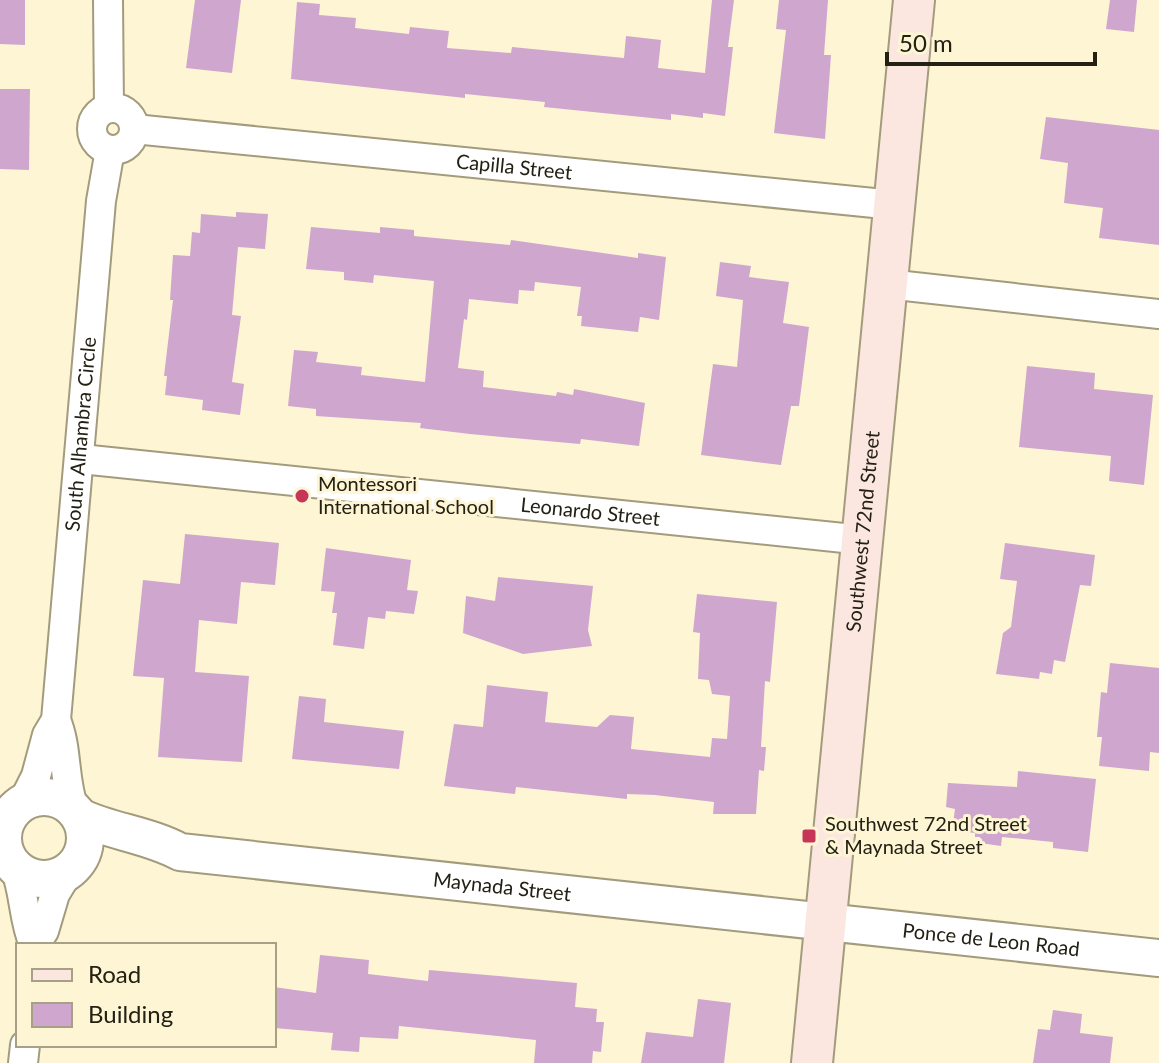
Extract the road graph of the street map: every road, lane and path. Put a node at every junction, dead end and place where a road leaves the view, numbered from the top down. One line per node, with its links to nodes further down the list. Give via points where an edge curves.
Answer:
1 (108, 0): 3 (street)
2 (914, 0): 6 (main road, Southwest 72nd Street)
3 (109, 108): 4 (street, via 127,112); 5 (street, via 93,119 91,133 98,145)
4 (134, 129): 5 (street, via 127,145); 6 (street, Capilla Street)
5 (110, 150): 9 (street, South Alhambra Circle, via 101,201)
6 (894, 205): 7 (main road, Southwest 72nd Street)
7 (887, 284): 8 (street); 10 (main road, Southwest 72nd Street)
8 (1159, 314)
9 (81, 459): 10 (street, Leonardo Street); 11 (street, South Alhambra Circle)
10 (863, 540): 17 (main road, Southwest 72nd Street)
11 (56, 720): 12 (street, South Alhambra Circle, via 36,776); 13 (street, South Alhambra Circle, via 64,739 67,789)
12 (11, 810): 13 (street, via 49,797); 15 (street, via 3,834)
13 (77, 813): 14 (street, Maynada Street); 16 (street, via 86,840)
14 (180, 852): 16 (street, Maynada Street, via 160,859 102,856); 17 (street, Maynada Street)
15 (7, 859): 16 (street, via 36,879 47,880); 18 (street, via 23,890)
16 (74, 866): 19 (street, via 55,894)
17 (825, 921): 20 (street, Ponce de Leon Road); 21 (main road, Southwest 72nd Street)
18 (33, 943)
19 (35, 943)
20 (1159, 958)
21 (812, 1063)

